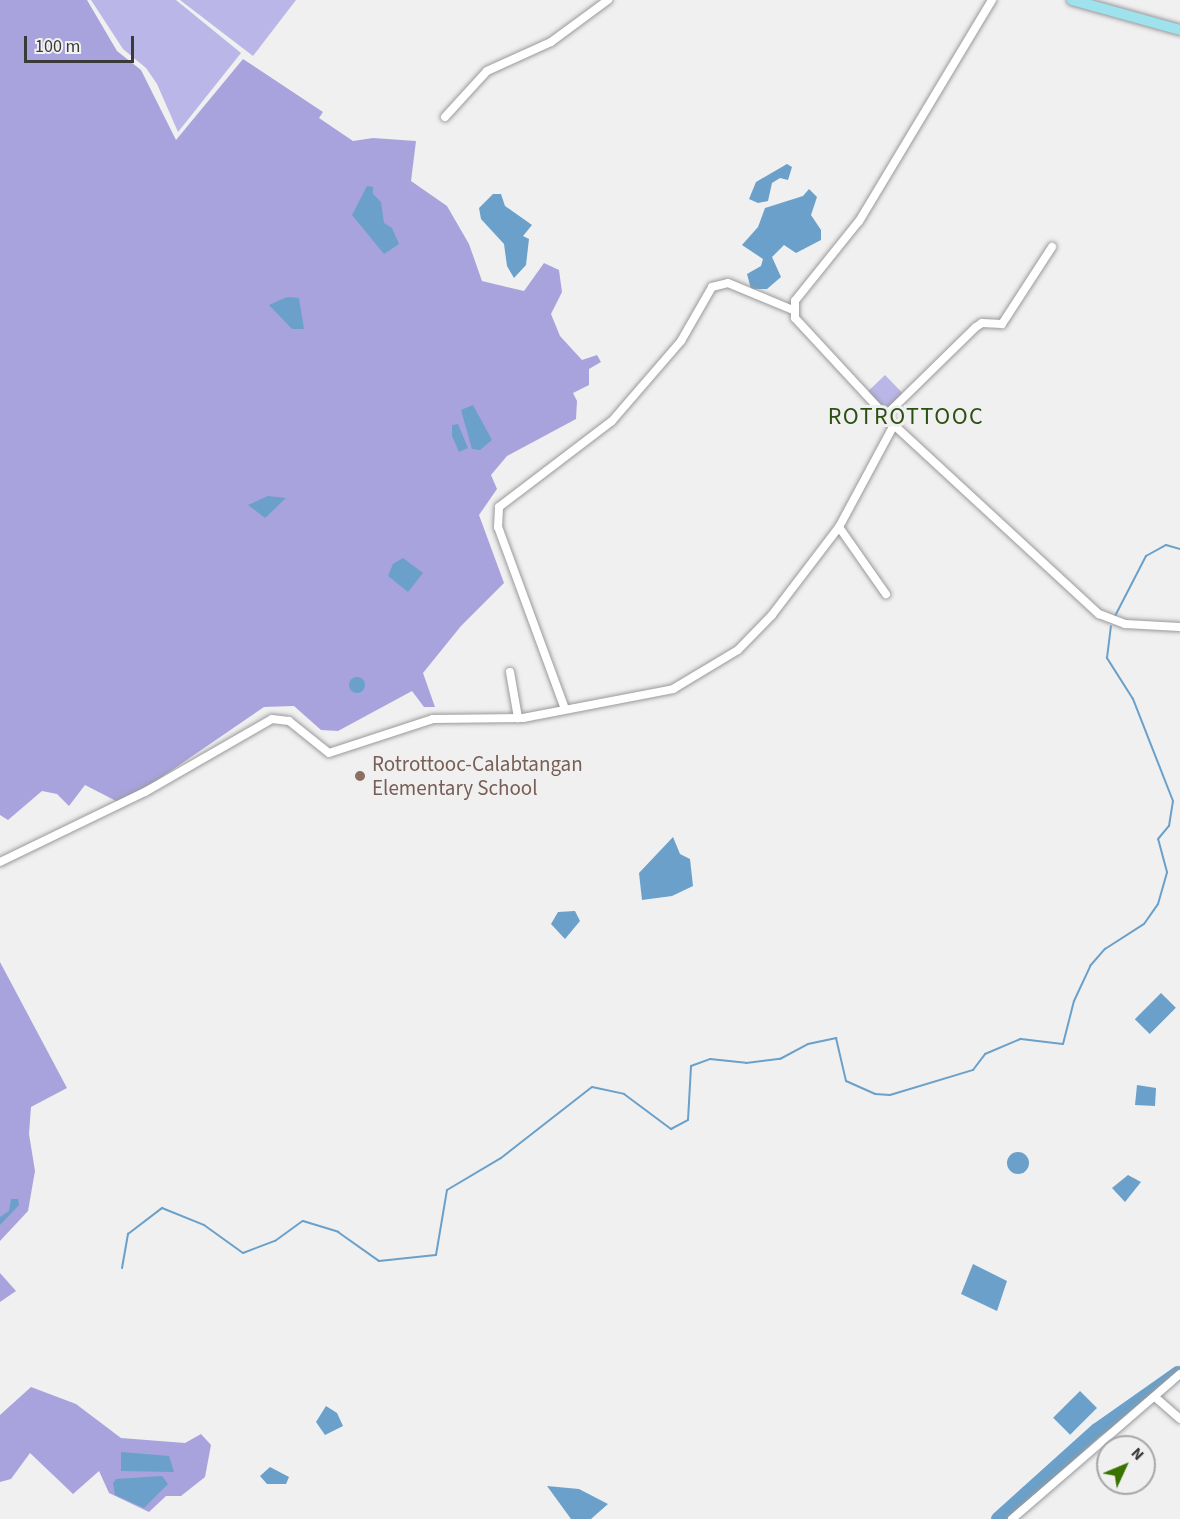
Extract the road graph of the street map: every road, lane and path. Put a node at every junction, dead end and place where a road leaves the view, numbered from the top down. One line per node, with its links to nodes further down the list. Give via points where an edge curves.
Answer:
1 (608, 0): 5 (street, via 551,42 487,71)
2 (992, 0): 7 (street, via 859,221 795,301)
3 (1072, 0): 4 (main road)
4 (1180, 30)
5 (445, 117)
6 (1052, 247): 8 (street, via 1002,324 982,323 976,327)
7 (793, 310): 8 (street, via 795,318); 14 (street, via 728,283 712,287 681,340 612,421 499,507 498,527)
8 (885, 416): 9 (street)
9 (894, 425): 10 (street); 12 (street, via 1099,614 1125,624)
10 (839, 527): 11 (street); 14 (street, via 772,615 738,650 673,689)
11 (886, 594)
12 (1180, 627)
13 (510, 672): 15 (street)
14 (565, 709): 15 (street)
15 (518, 718): 16 (street, via 433,718 329,753 289,722 272,719 145,792)
16 (0, 862)
17 (1180, 1374): 18 (street)
18 (1155, 1397): 19 (street); 20 (street)
19 (1180, 1419)
20 (1012, 1519)

